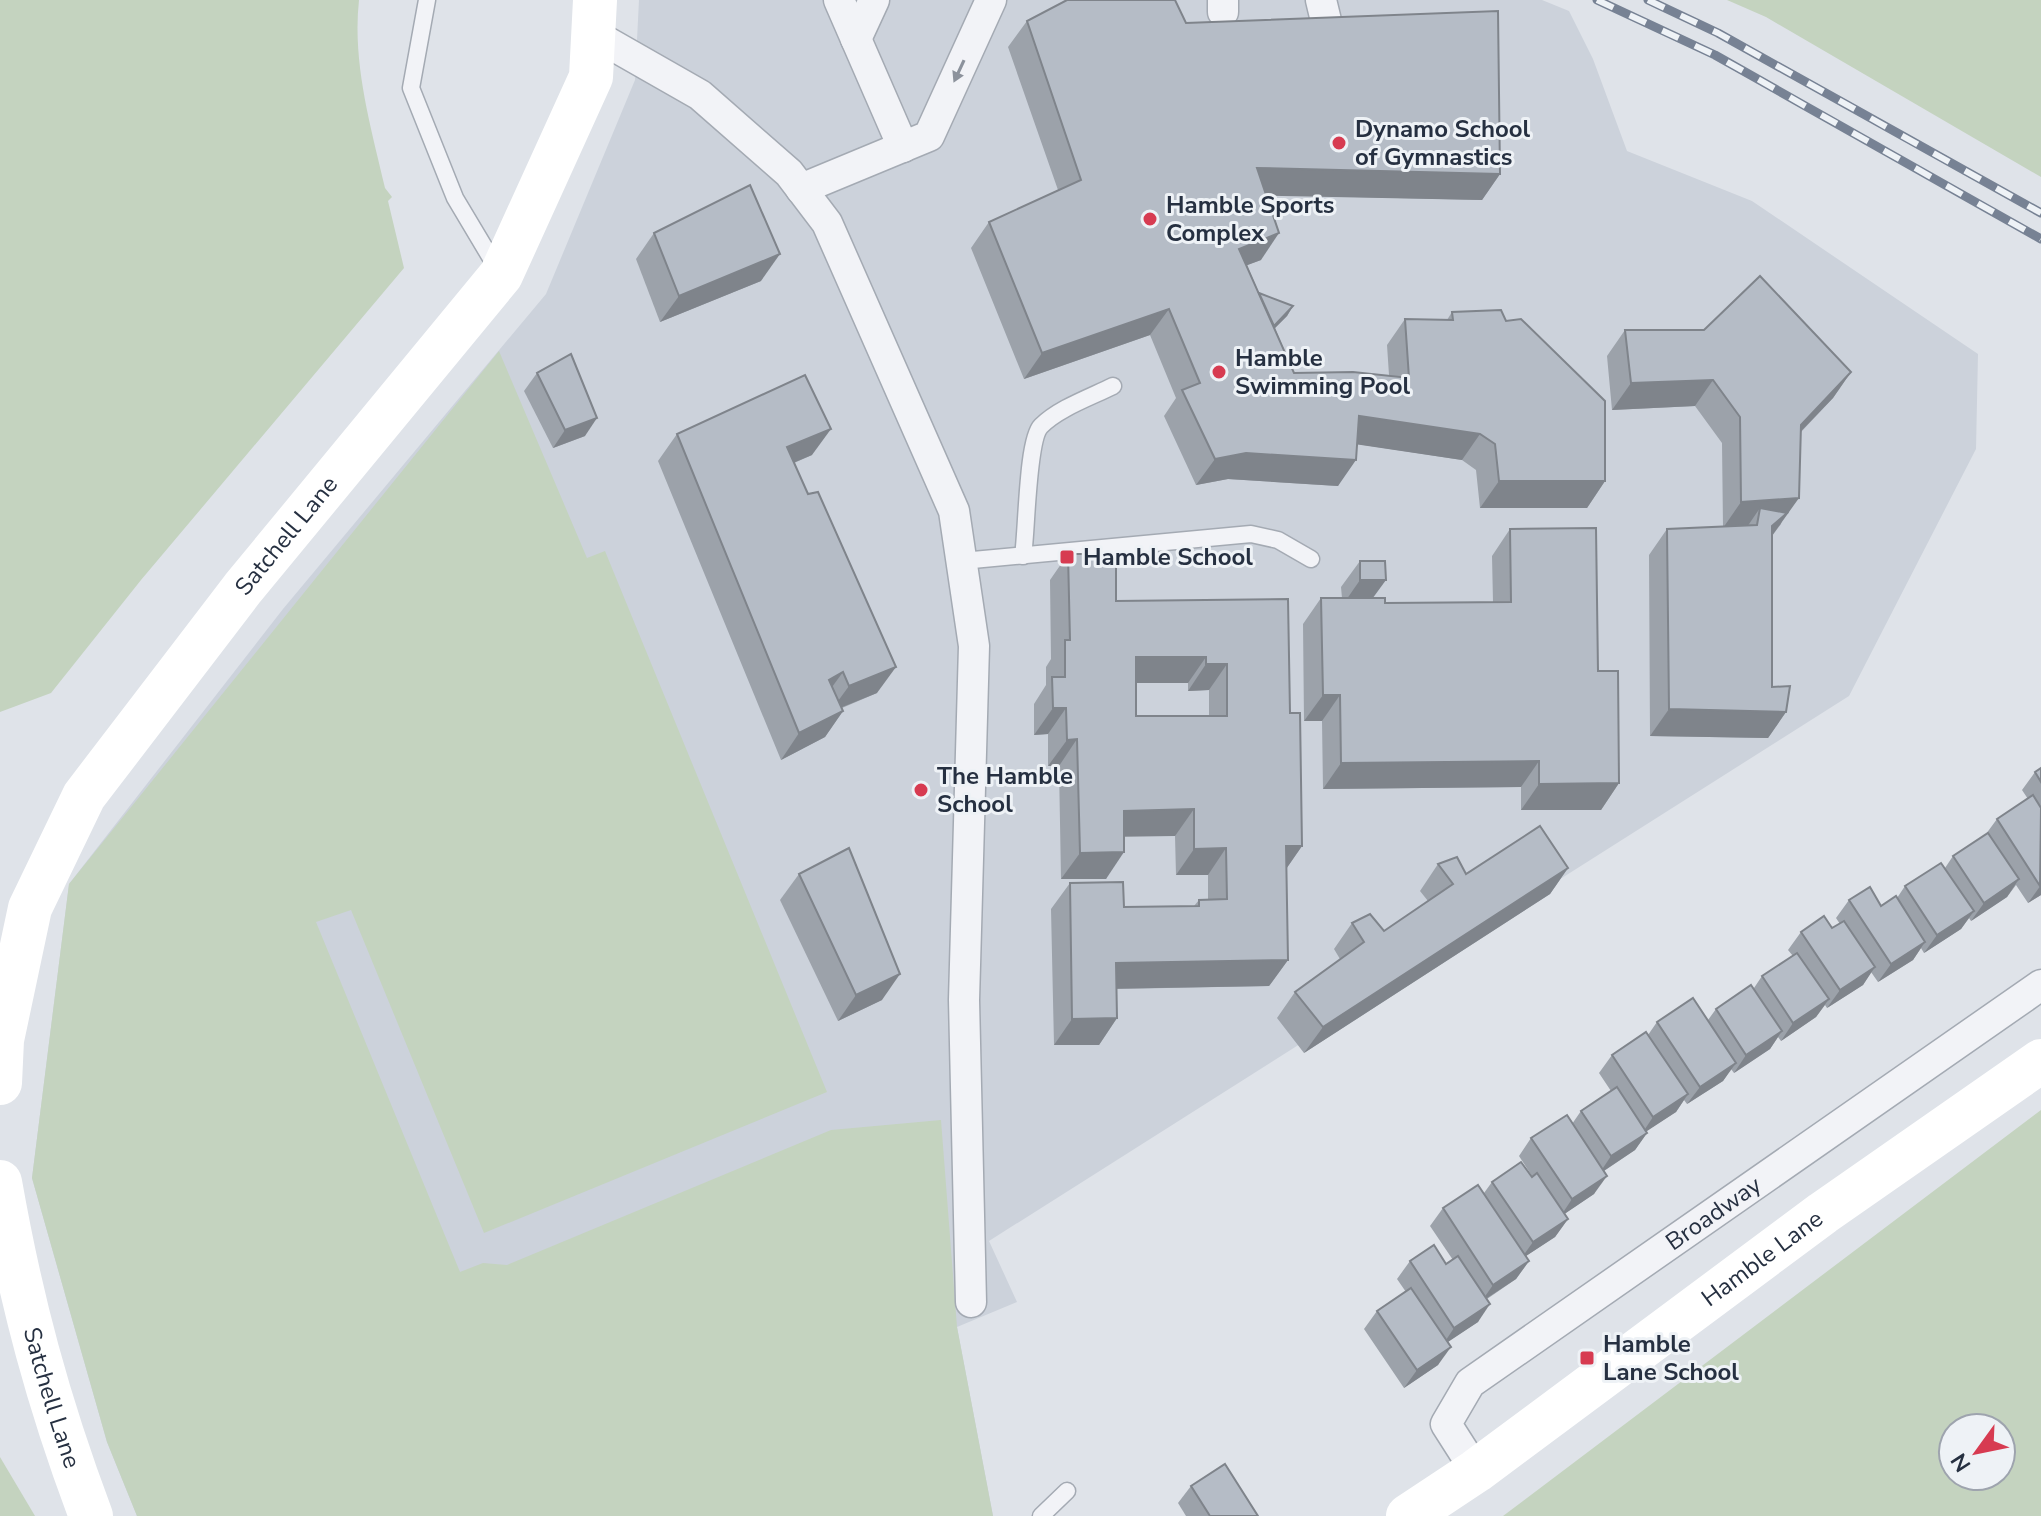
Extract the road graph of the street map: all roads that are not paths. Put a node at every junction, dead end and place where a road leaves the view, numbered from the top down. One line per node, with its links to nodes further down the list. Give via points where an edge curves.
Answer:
1 (427, 0): 9 (lane, via 411,88 455,198)
2 (839, 0): 6 (street)
3 (874, 0): 6 (street)
4 (991, 0): 7 (street, one-way to 7, via 929,136)
5 (594, 17): 8 (street, via 700,95); 9 (street, Satchell Lane, via 591,77)
6 (856, 39): 7 (street)
7 (903, 147): 8 (street)
8 (801, 189): 13 (street, via 827,223 954,511)
9 (501, 275): 16 (street, Satchell Lane, via 243,588 84,796 30,908 2,1040)
10 (1113, 386): 11 (lane, via 1037,430)
11 (1023, 556): 12 (lane, via 1251,534 1278,540); 13 (lane)
12 (1311, 559)
13 (962, 561): 18 (street, via 974,646 964,1000)
14 (2041, 985): 19 (street, Broadway, via 1470,1383 1446,1424)
15 (2041, 1061): 19 (street, Hamble Lane, via 1823,1213)
16 (0, 1083)
17 (0, 1182): 21 (street, Satchell Lane, via 19,1291 56,1423)
18 (971, 1302)
19 (1476, 1471): 23 (street, Hamble Lane)
20 (1067, 1491): 22 (lane)
21 (91, 1516)
22 (1041, 1516)
23 (1408, 1516)

